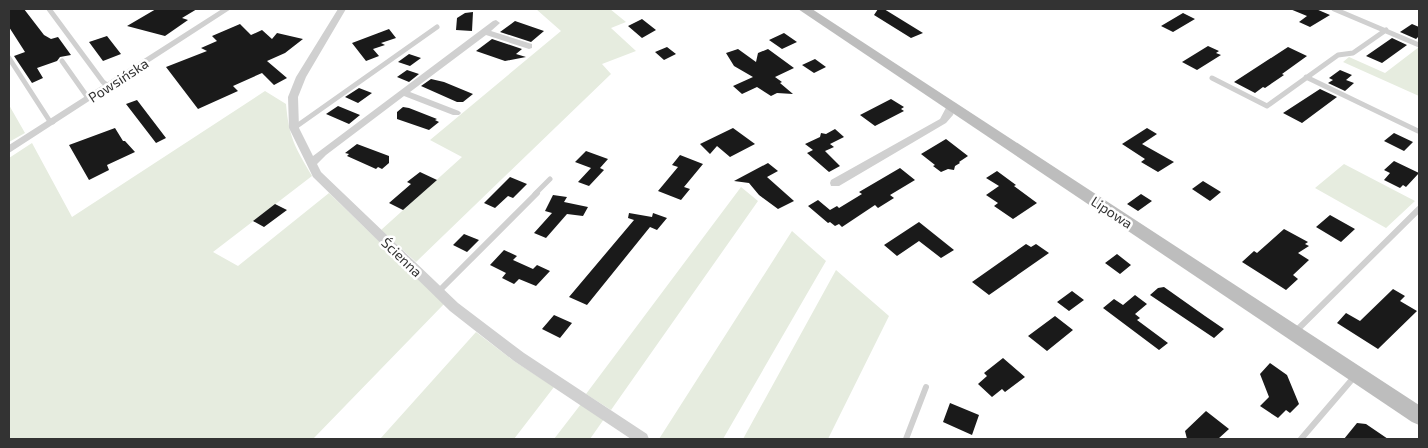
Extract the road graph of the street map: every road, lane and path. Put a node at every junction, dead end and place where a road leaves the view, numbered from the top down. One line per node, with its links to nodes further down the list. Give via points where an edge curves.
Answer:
1 (49, 9): 16 (lane)
2 (227, 9): 16 (street, Powsińska)
3 (342, 9): 22 (street, Ścienna, via 301,77 293,97)
4 (804, 9): 19 (street, Lipowa)
5 (1334, 9): 8 (lane)
6 (496, 23): 9 (street)
7 (437, 27): 22 (lane)
8 (1386, 30): 10 (lane); 14 (lane, via 1353,53 1338,55)
9 (484, 31): 11 (street); 17 (street)
10 (1419, 45)
11 (529, 46)
12 (9, 58): 21 (lane, via 48,120)
13 (62, 61): 18 (lane, via 86,95)
14 (1306, 77): 15 (lane, via 1267,106); 23 (lane)
15 (1212, 78)
16 (108, 86): 18 (street, Powsińska)
17 (404, 93): 20 (street); 25 (street)
18 (91, 97): 21 (street, Powsińska)
19 (951, 106): 27 (street, via 943,121); 30 (street, Lipowa)
20 (456, 113)
21 (53, 122): 24 (street, Powsińska)
22 (294, 128): 25 (street, Ścienna)
23 (1418, 131)
24 (9, 150)
25 (311, 164): 29 (street, Ścienna, via 317,174)
26 (550, 179): 29 (lane)
27 (835, 183)
28 (1419, 209): 30 (lane)
29 (438, 292): 34 (street, Ścienna, via 519,357)
30 (1294, 334): 31 (street, Lipowa)
31 (1356, 375): 33 (street, Lipowa); 36 (lane)
32 (926, 386): 35 (lane)
33 (1419, 416)
34 (642, 439)
35 (906, 439)
36 (1301, 439)

